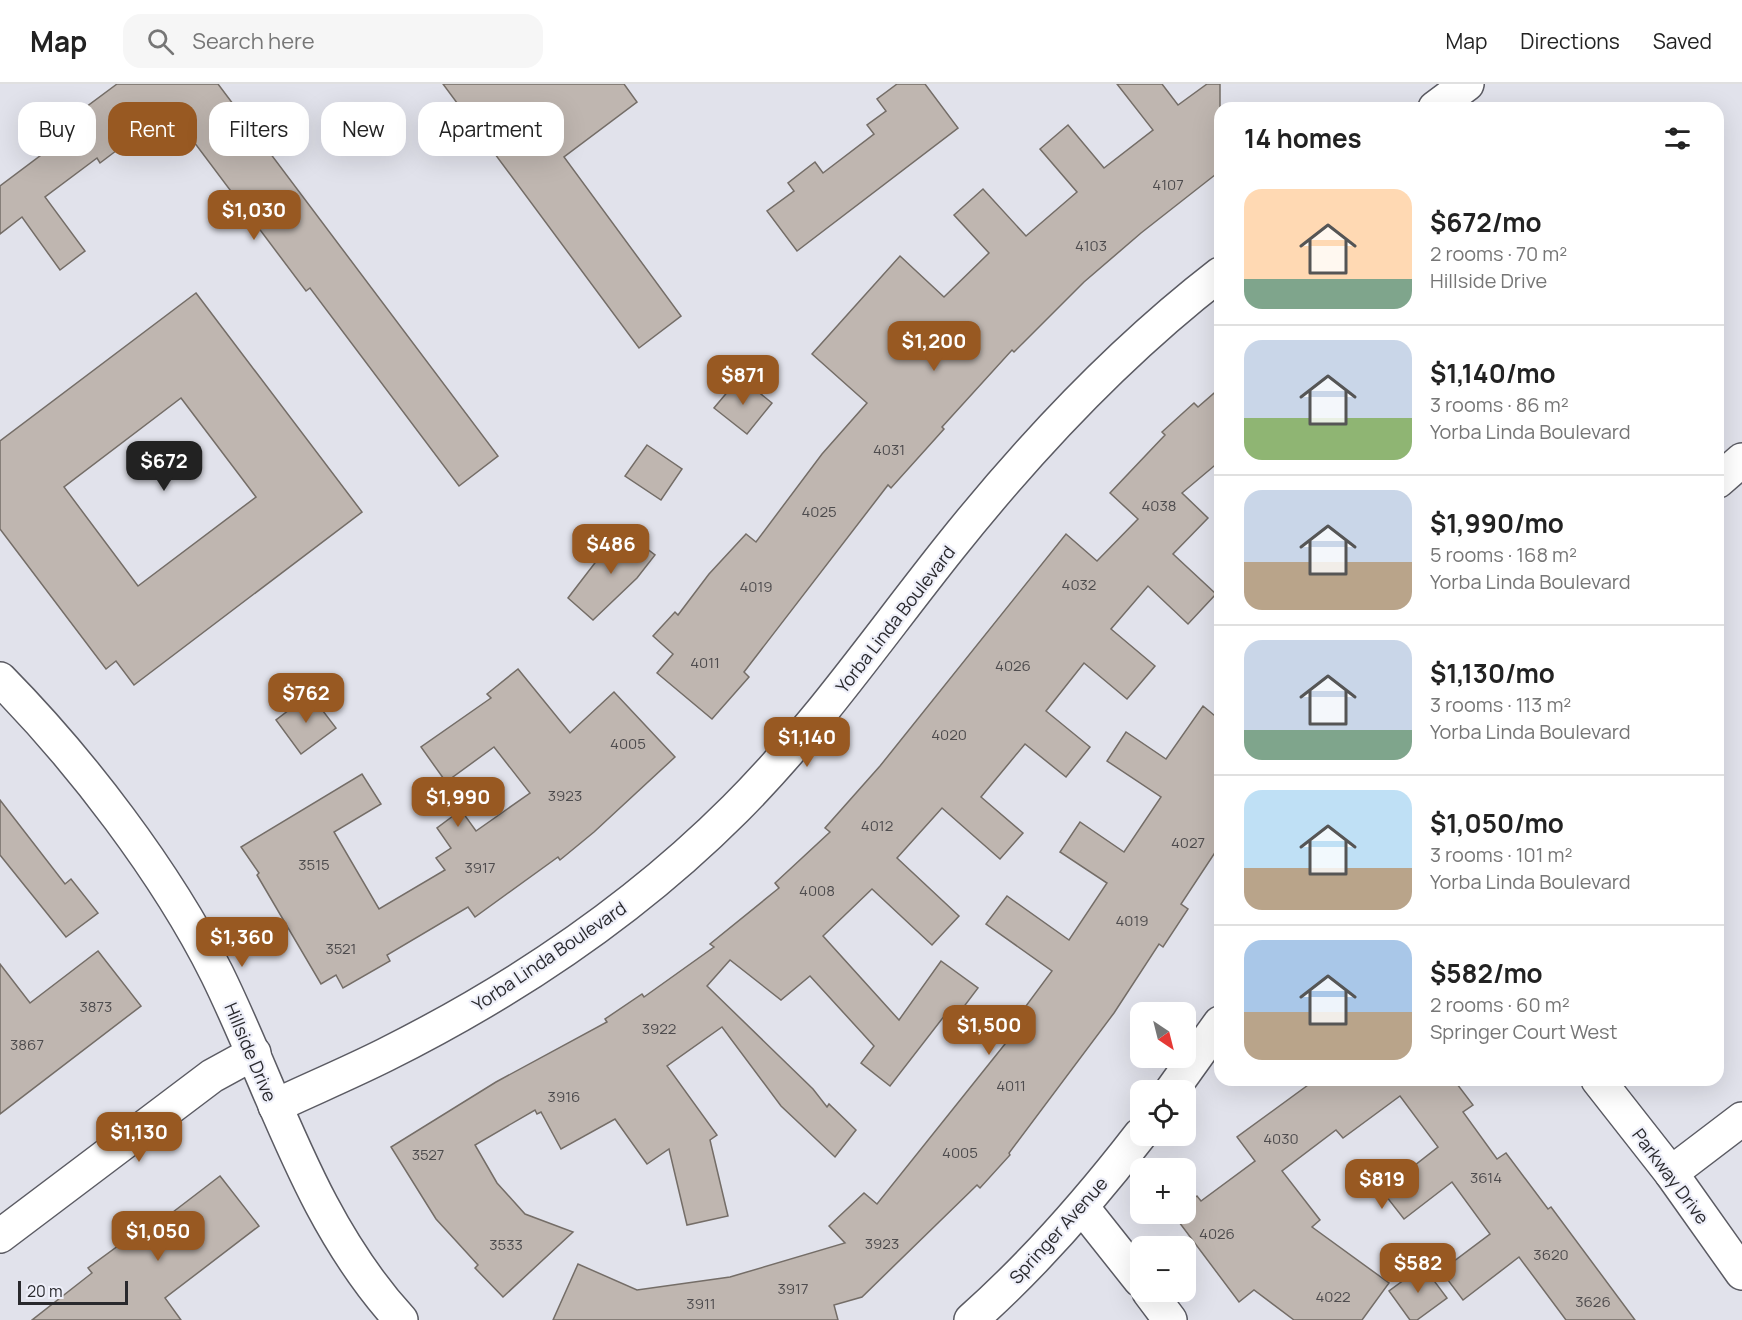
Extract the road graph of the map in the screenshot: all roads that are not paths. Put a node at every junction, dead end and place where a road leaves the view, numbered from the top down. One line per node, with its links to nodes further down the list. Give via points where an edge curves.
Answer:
1 (1467, 84): 2 (street)
2 (1443, 102)
3 (1214, 279): 11 (street, Yorba Linda Boulevard, via 1115,365 1038,445 951,546 813,723 736,808 669,871 607,921 512,984 383,1056)
4 (1742, 460): 5 (street)
5 (1724, 476)
6 (0, 679): 8 (street, Hillside Drive, via 88,778 152,866 199,942)
7 (1214, 1031): 9 (street)
8 (254, 1053): 11 (street, Hillside Drive); 16 (street, via 212,1076)
9 (1179, 1080)
10 (1603, 1086): 14 (street, Parkway Drive)
11 (275, 1106): 20 (street, Hillside Drive, via 306,1179 330,1220)
12 (1742, 1119): 14 (street)
13 (1131, 1146): 15 (street, Springer Avenue)
14 (1671, 1173): 18 (street, Parkway Drive)
15 (1082, 1207): 17 (street); 21 (street, Springer Avenue, via 1021,1274)
16 (0, 1236)
17 (1130, 1267)
18 (1742, 1272)
19 (1156, 1302): 22 (street)
20 (401, 1320)
21 (972, 1320)
22 (1170, 1320)

